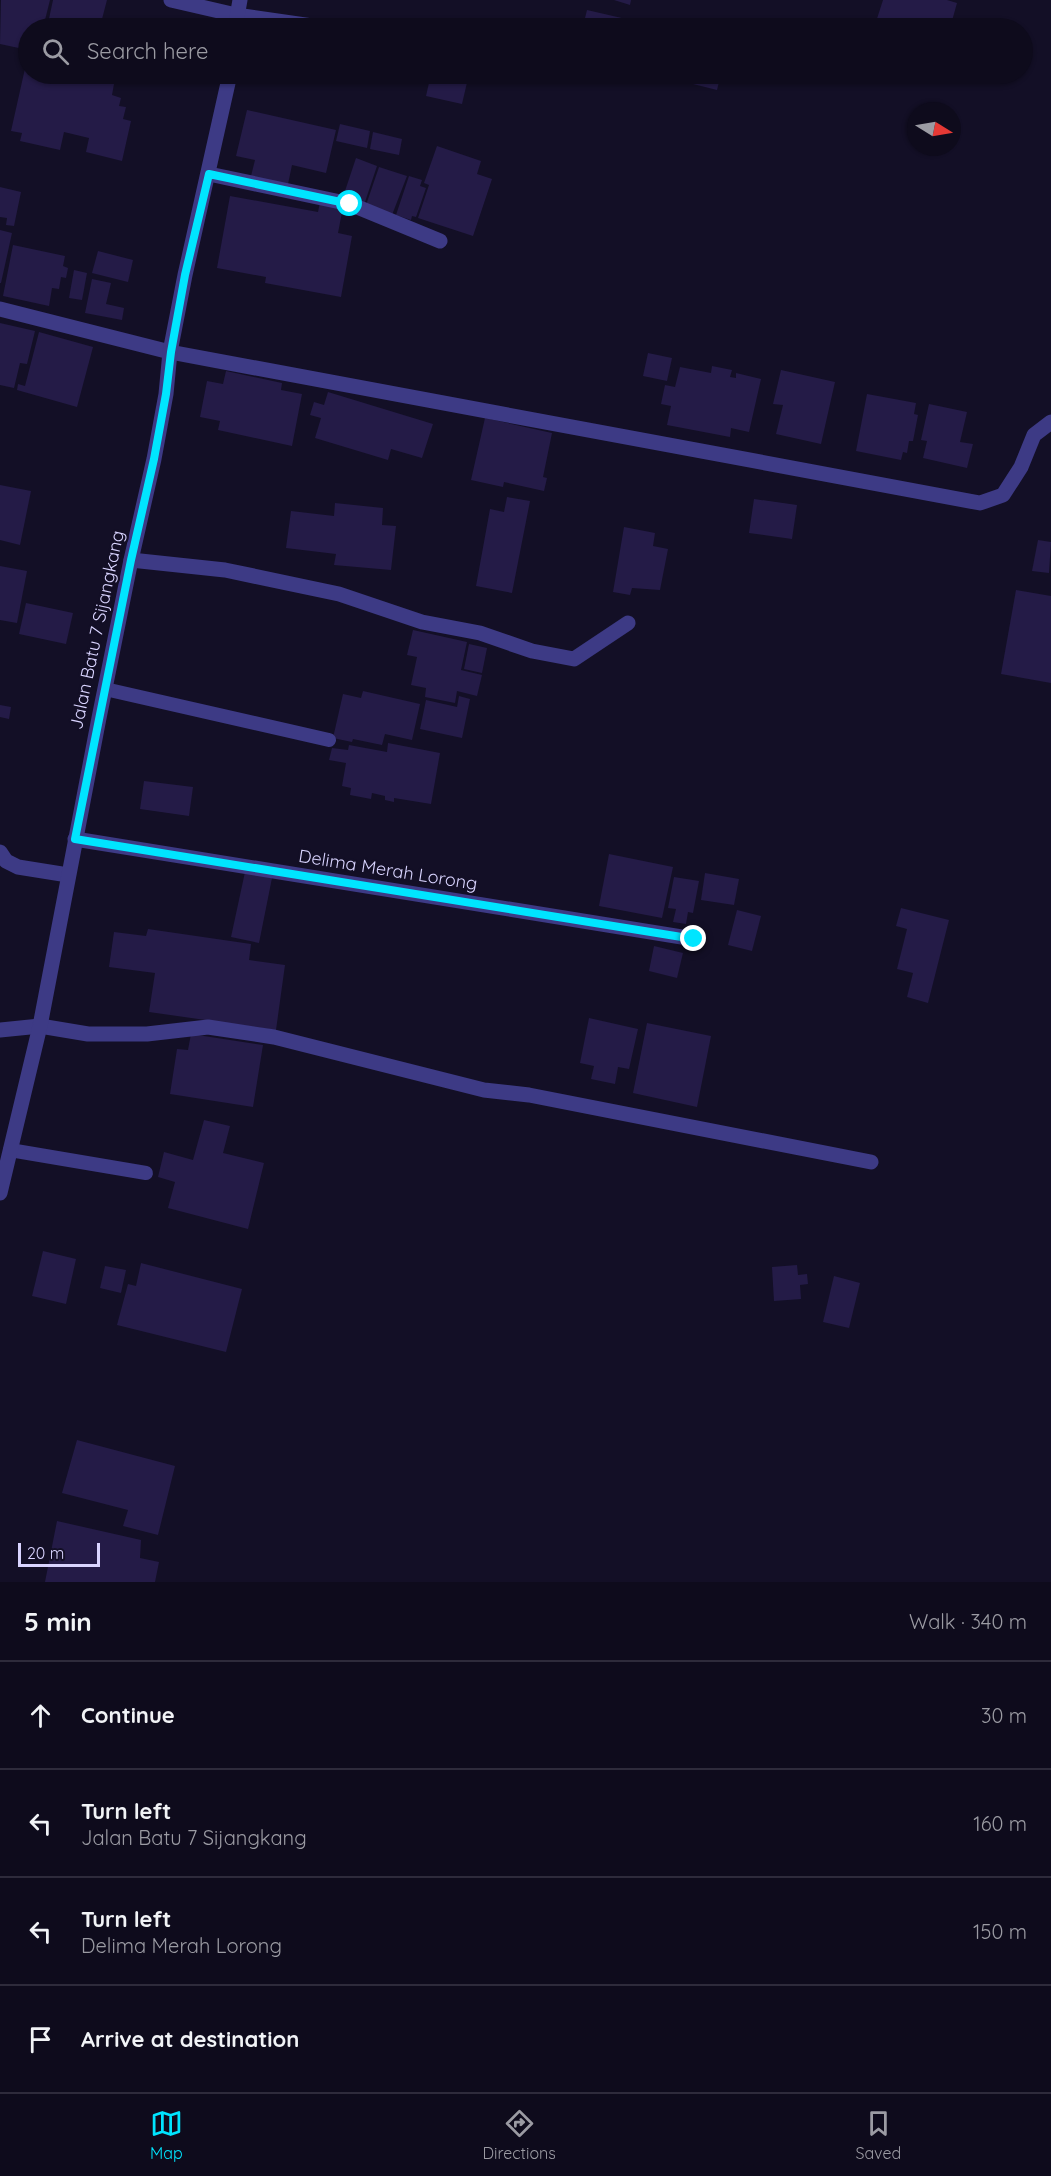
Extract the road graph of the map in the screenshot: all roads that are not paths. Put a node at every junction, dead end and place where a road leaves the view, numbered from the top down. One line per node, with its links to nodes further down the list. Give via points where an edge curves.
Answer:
1 (171, 0): 2 (street)
2 (237, 14): 3 (street)
3 (262, 18)
4 (228, 84): 5 (street, Jalan Batu 7 Sijangkang)
5 (209, 174): 6 (street, via 350,204); 8 (street, Jalan Batu 7 Sijangkang)
6 (440, 241)
7 (0, 309): 8 (street)
8 (171, 352): 9 (street, via 980,503 1003,495 1021,467 1034,435); 10 (street, Jalan Batu 7 Sijangkang, via 154,459)
9 (1051, 423)
10 (131, 560): 11 (street, via 225,570 339,594 422,622 480,633 532,651 574,659); 12 (street, Jalan Batu 7 Sijangkang)
11 (628, 623)
12 (105, 689): 13 (lane); 14 (street, Jalan Batu 7 Sijangkang)
13 (329, 740)
14 (75, 839): 16 (street, Jalan Batu 7 Sijangkang); 17 (street, Delima Merah Lorong)
15 (0, 852): 16 (street, via 6,861 18,867)
16 (68, 875): 18 (street, Jalan Batu 7 Sijangkang)
17 (694, 939)
18 (40, 1026): 19 (street); 20 (street, Jalan Batu 7 Sijangkang); 21 (street, via 88,1034 147,1034 208,1027 274,1037 484,1090 529,1095)
19 (0, 1030)
20 (5, 1149): 22 (lane); 23 (street, Jalan Batu 7 Sijangkang)
21 (870, 1162)
22 (146, 1173)
23 (0, 1193)

